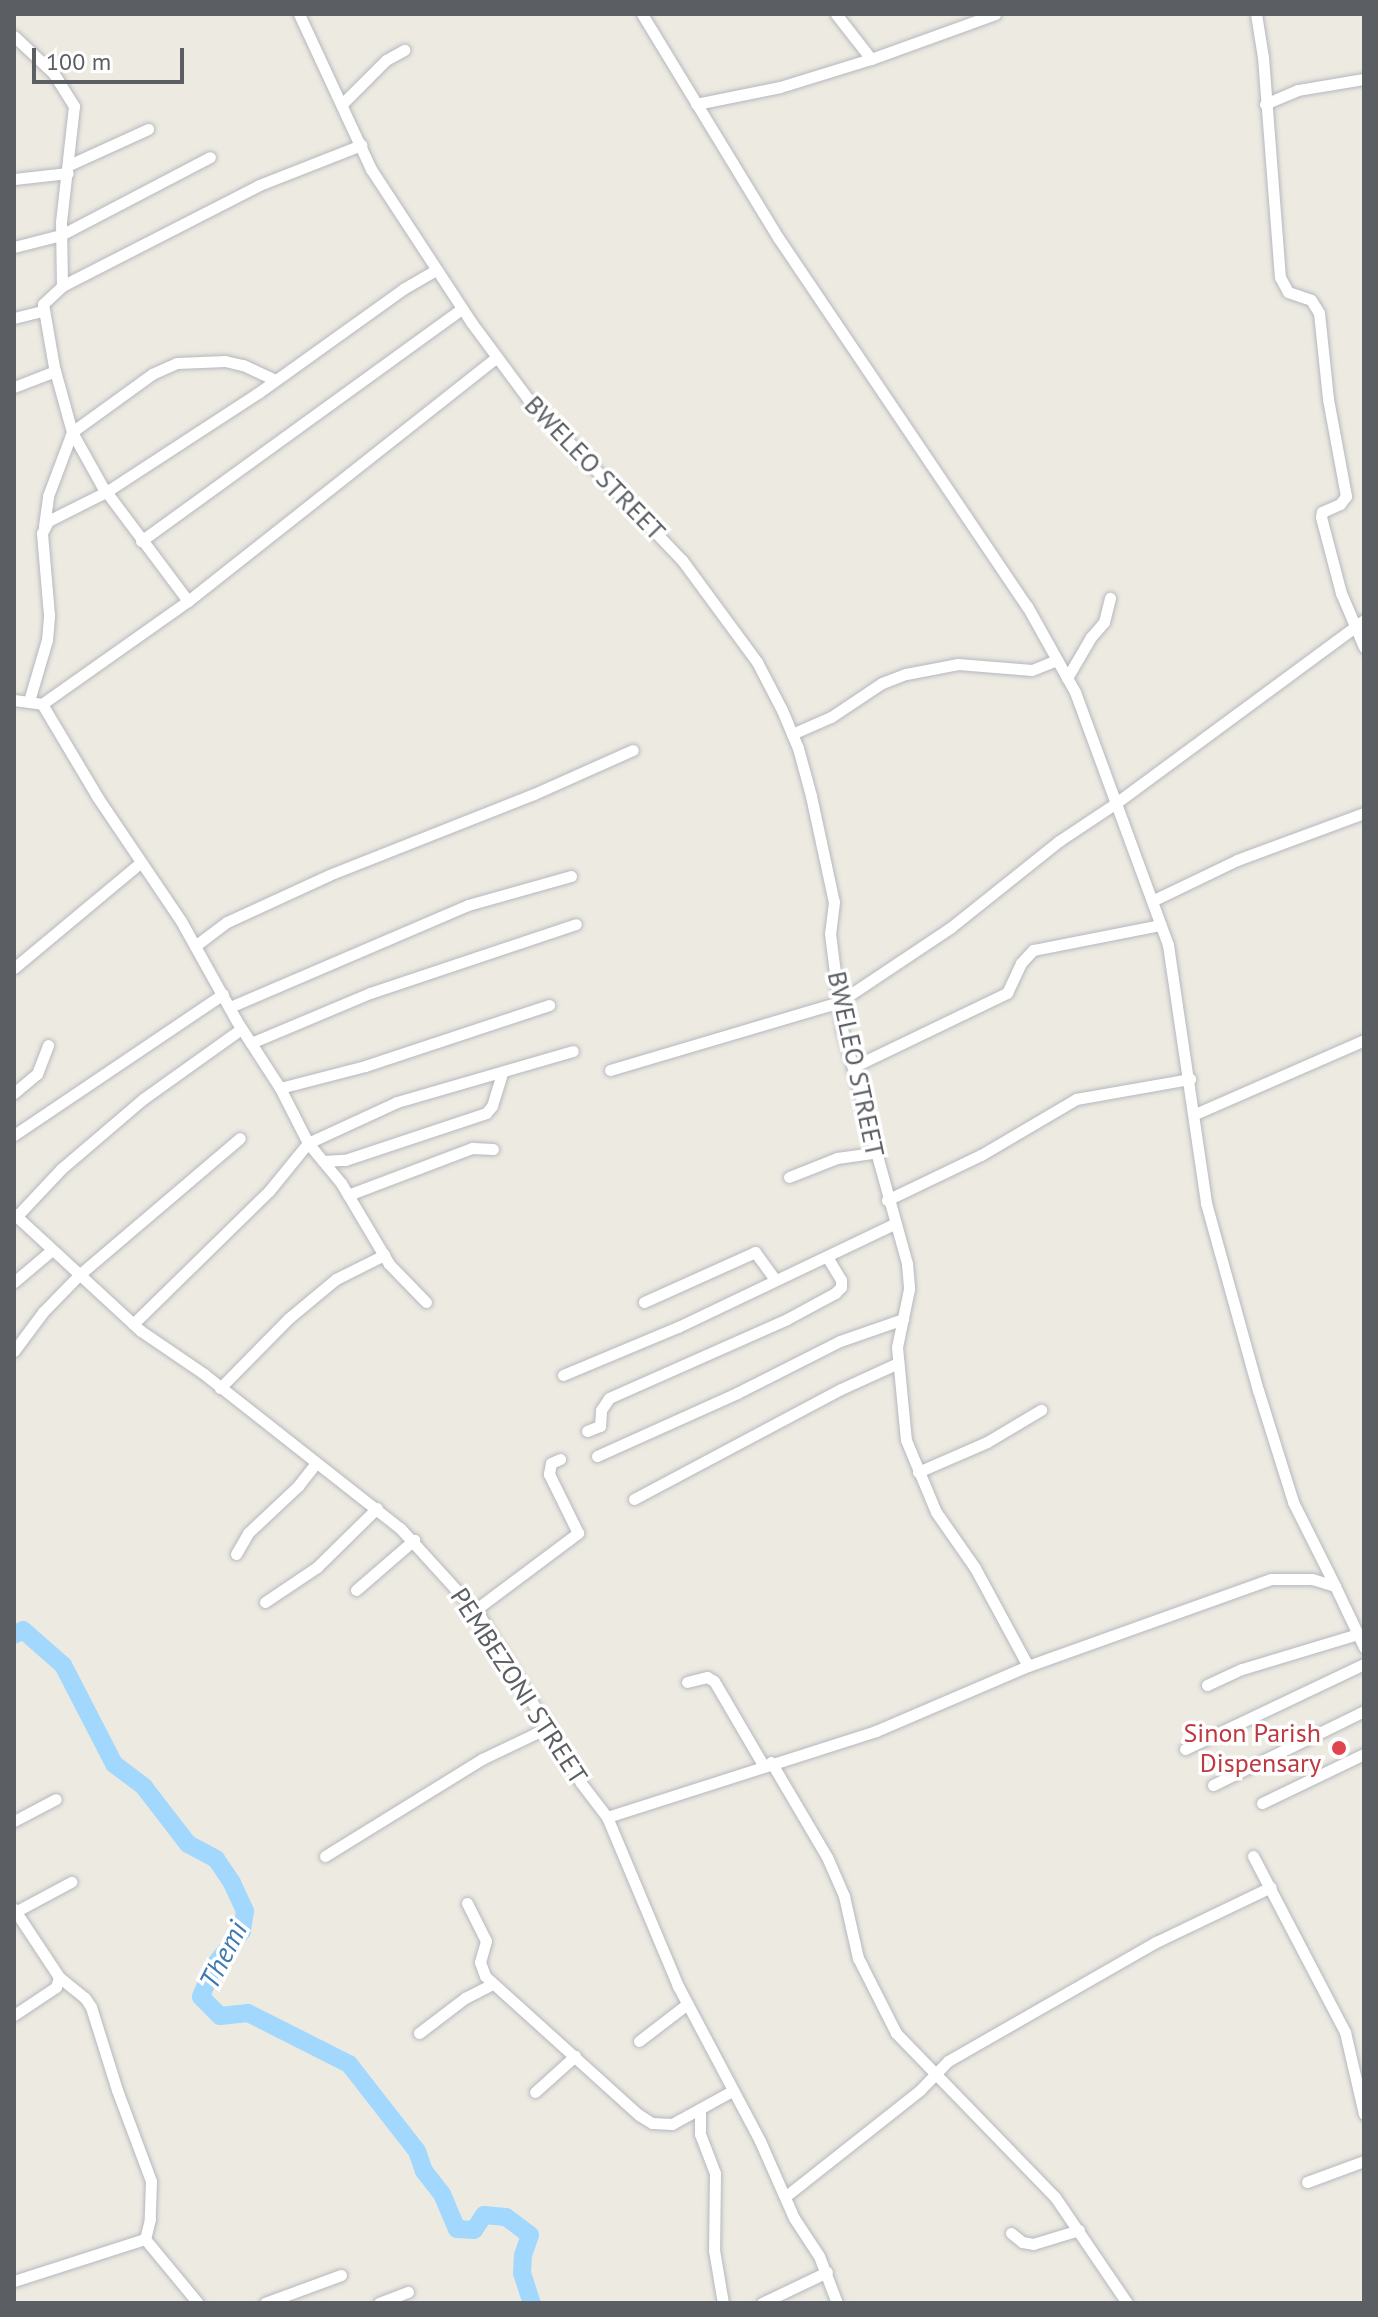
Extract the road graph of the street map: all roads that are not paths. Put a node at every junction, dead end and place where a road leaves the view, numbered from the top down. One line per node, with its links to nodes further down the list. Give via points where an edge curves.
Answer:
1 (299, 14): 10 (street, BWELEO STREET)
2 (642, 14): 11 (street)
3 (836, 14): 8 (street)
4 (995, 14): 8 (street)
5 (1256, 14): 12 (street)
6 (14, 36): 16 (street, via 68,93 75,115)
7 (404, 50): 10 (street, via 386,60)
8 (871, 59): 11 (street, via 780,87)
9 (1364, 79): 12 (street, via 1298,90)
10 (342, 104): 14 (street, BWELEO STREET)
11 (696, 104): 37 (street, via 802,273 1027,606)
12 (1265, 104): 35 (street, via 1280,277 1288,292 1311,300 1319,313 1346,496 1321,517 1336,575)
13 (148, 129): 16 (street)
14 (361, 145): 20 (street, BWELEO STREET); 21 (street, via 259,185)
15 (210, 157): 18 (street)
16 (68, 169): 17 (street); 18 (street)
17 (14, 179)
18 (61, 235): 19 (street); 21 (street)
19 (14, 247)
20 (436, 270): 22 (street, BWELEO STREET); 27 (street)
21 (62, 286): 23 (street, via 49,295)
22 (462, 309): 25 (street, BWELEO STREET); 32 (street)
23 (42, 311): 24 (street); 26 (street)
24 (14, 318)
25 (496, 358): 34 (street); 42 (street, BWELEO STREET, via 528,399 682,560 757,662)
26 (55, 371): 28 (street); 29 (street)
27 (275, 380): 29 (street, via 225,361 177,363 126,391); 30 (street)
28 (14, 387)
29 (72, 432): 30 (street); 31 (street, via 48,496)
30 (106, 492): 31 (street, via 80,502); 32 (street)
31 (44, 527): 40 (street, via 47,640)
32 (141, 541): 34 (street)
33 (1110, 598): 38 (street, via 1104,622)
34 (188, 601): 41 (street)
35 (1359, 623): 36 (street); 44 (street)
36 (1364, 647)
37 (1057, 660): 38 (street); 42 (street, via 1032,670 958,664 906,674)
38 (1067, 678): 44 (street)
39 (14, 700): 40 (street)
40 (29, 701): 41 (street)
41 (42, 704): 46 (street)
42 (792, 734): 54 (street, BWELEO STREET, via 834,902 830,933)
43 (633, 750): 51 (street, via 329,875 227,922)
44 (1116, 803): 48 (street); 54 (street, via 950,928)
45 (1364, 813): 48 (street, via 1237,860)
46 (141, 862): 51 (street); 52 (street)
47 (571, 876): 56 (street, via 468,905)
48 (1154, 900): 50 (street)
49 (576, 924): 59 (street, via 370,993)
50 (1161, 925): 62 (street, via 1033,950 1007,993); 65 (street)
51 (195, 946): 53 (street)
52 (14, 968)
53 (223, 994): 56 (street); 69 (street)
54 (839, 1002): 62 (street, BWELEO STREET); 63 (street)
55 (549, 1005): 66 (street, via 365,1066)
56 (230, 1007): 57 (street)
57 (241, 1029): 59 (street); 78 (street, via 143,1099)
58 (1364, 1040): 68 (street)
59 (251, 1043): 66 (street)
60 (48, 1045): 67 (street, via 37,1074)
61 (573, 1051): 64 (street)
62 (855, 1066): 73 (street, BWELEO STREET)
63 (610, 1070)
64 (502, 1074): 71 (street, via 397,1102); 74 (street, via 486,1113 345,1160)
65 (1190, 1079): 68 (street); 77 (street, via 1076,1099 981,1155)
66 (280, 1088): 71 (street)
67 (14, 1093)
68 (1195, 1114): 104 (street, via 1206,1203 1258,1390 1293,1502)
69 (14, 1135)
70 (240, 1138): 83 (street)
71 (308, 1143): 74 (street); 89 (street, via 269,1191)
72 (493, 1149): 76 (street, via 472,1148)
73 (874, 1153): 75 (street, via 837,1158); 77 (street, BWELEO STREET)
74 (323, 1161): 76 (street)
75 (789, 1177)
76 (348, 1195): 81 (street)
77 (887, 1200): 79 (street, BWELEO STREET)
78 (15, 1216): 80 (street, PEMBEZONI STREET)
79 (894, 1224): 82 (street); 88 (street, BWELEO STREET, via 909,1276)
80 (52, 1250): 83 (street, PEMBEZONI STREET); 85 (street)
81 (384, 1255): 86 (street); 93 (street, via 336,1279)
82 (827, 1257): 84 (street); 95 (street, via 841,1280 835,1293 609,1398 600,1426)
83 (79, 1275): 89 (street, PEMBEZONI STREET); 90 (street)
84 (775, 1280): 87 (street, via 755,1252); 92 (street)
85 (14, 1282)
86 (426, 1302)
87 (644, 1302)
88 (903, 1319): 91 (street, BWELEO STREET); 96 (street, via 840,1341)
89 (133, 1324): 93 (street, PEMBEZONI STREET)
90 (14, 1351)
91 (898, 1363): 99 (street, BWELEO STREET, via 906,1440); 100 (street)
92 (563, 1375)
93 (220, 1388): 98 (street, PEMBEZONI STREET)
94 (1041, 1410): 99 (street, via 987,1442)
95 (587, 1431)
96 (597, 1456)
97 (560, 1459): 107 (street, via 551,1463 549,1474 578,1533)
98 (316, 1463): 101 (street, PEMBEZONI STREET); 103 (street, via 248,1533)
99 (918, 1472): 111 (street, BWELEO STREET, via 936,1512 975,1568)
100 (634, 1499)
101 (377, 1508): 102 (street, PEMBEZONI STREET); 106 (street, via 317,1567)
102 (414, 1540): 105 (street); 107 (street, PEMBEZONI STREET)
103 (236, 1554)
104 (1335, 1586): 108 (street); 111 (street, via 1287,1577 1248,1584)
105 (356, 1590)
106 (265, 1602)
107 (475, 1610): 115 (street, PEMBEZONI STREET)
108 (1358, 1634): 109 (street); 113 (street, via 1256,1664)
109 (1364, 1647)
110 (1364, 1664): 116 (street)
111 (1028, 1666): 118 (street, via 876,1731)
112 (687, 1682): 118 (street, via 707,1677 714,1681)
113 (1207, 1685)
114 (1364, 1711): 119 (street)
115 (547, 1728): 122 (street, PEMBEZONI STREET); 124 (street, via 482,1759)
116 (1185, 1749)
117 (1364, 1754): 121 (street)
118 (767, 1764): 122 (street); 137 (street, via 827,1857 873,1994 896,2033)
119 (1213, 1785)
120 (56, 1799): 123 (street)
121 (1262, 1803)
122 (607, 1817): 132 (street, PEMBEZONI STREET)
123 (14, 1821)
124 (325, 1856)
125 (1253, 1856): 127 (street)
126 (71, 1882): 129 (street)
127 (1271, 1887): 137 (street, via 1156,1942 948,2061); 141 (street, via 1345,2032)
128 (467, 1903): 131 (street, via 486,1941 481,1969)
129 (15, 1910): 130 (street)
130 (59, 1977): 133 (street, via 56,1987); 147 (street, via 91,2007 151,2181)
131 (493, 1984): 134 (street); 136 (street)
132 (687, 2004): 135 (street); 138 (street, PEMBEZONI STREET)
133 (14, 2015)
134 (419, 2033)
135 (639, 2041)
136 (575, 2056): 139 (street); 140 (street, via 652,2123 672,2124)
137 (936, 2074): 144 (street); 145 (street, via 1055,2197)
138 (732, 2091): 140 (street); 144 (street, PEMBEZONI STREET)
139 (535, 2092)
140 (700, 2109): 155 (street, via 700,2134 715,2173 714,2250)
141 (1364, 2114)
142 (1364, 2161): 143 (street)
143 (1307, 2182)
144 (786, 2196): 148 (street, PEMBEZONI STREET)
145 (1079, 2230): 146 (street, via 1033,2244); 158 (street)
146 (1011, 2233)
147 (145, 2239): 150 (street); 152 (street)
148 (827, 2272): 156 (street); 157 (street, PEMBEZONI STREET)
149 (341, 2275): 153 (street)
150 (14, 2281)
151 (408, 2292): 154 (street)
152 (198, 2303)
153 (265, 2303)
154 (379, 2303)
155 (723, 2303)
156 (762, 2303)
157 (837, 2303)
158 (1127, 2303)

